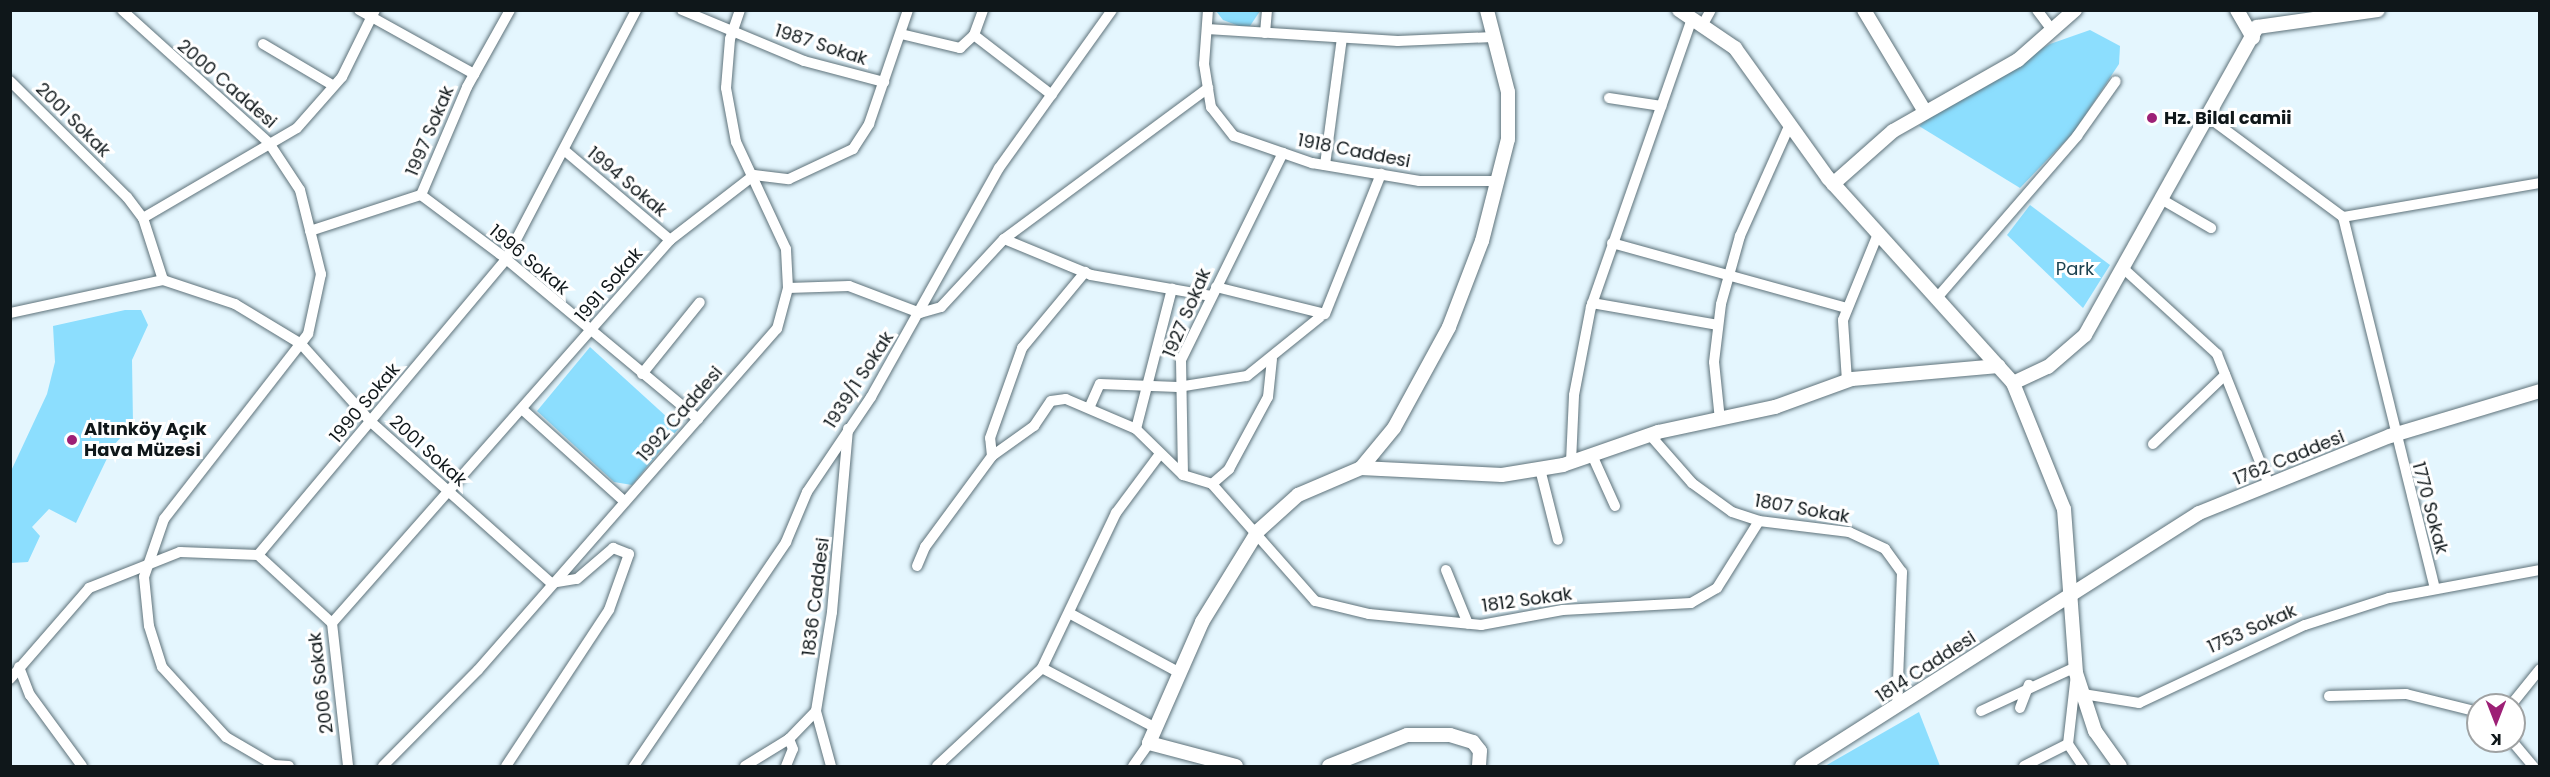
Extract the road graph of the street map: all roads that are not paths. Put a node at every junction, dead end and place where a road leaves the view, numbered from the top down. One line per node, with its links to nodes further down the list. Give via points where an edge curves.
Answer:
1 (122, 10): 44 (street, 2000 Caddesi)
2 (359, 10): 20 (street)
3 (510, 10): 32 (street, 1997 Sokak)
4 (636, 10): 45 (street, 1990 Sokak)
5 (682, 10): 24 (street, 1987 Sokak)
6 (740, 10): 24 (street, 1992 Caddesi)
7 (908, 10): 26 (street)
8 (983, 10): 27 (street)
9 (1112, 10): 38 (street, 1939/1 Sokak)
10 (1208, 10): 22 (street, 1918 Caddesi)
11 (1267, 10): 25 (street)
12 (1487, 10): 28 (street)
13 (1678, 10): 21 (street)
14 (1711, 10): 21 (street)
15 (1864, 10): 41 (street)
16 (2037, 10): 23 (street)
17 (2075, 10): 23 (street)
18 (2237, 10): 30 (street)
19 (2378, 10): 30 (street, via 2257,27)
20 (373, 14): 32 (street); 36 (street)
21 (1697, 23): 40 (street); 43 (street, via 1735,48)
22 (1207, 29): 25 (street); 37 (street, 1918 Caddesi)
23 (2052, 30): 41 (street, via 2018,60)
24 (733, 31): 35 (street, 1987 Sokak, via 804,61); 49 (street, 1992 Caddesi, via 726,88 736,142)
25 (1265, 33): 29 (street)
26 (901, 34): 27 (street, via 951,50); 35 (street)
27 (974, 35): 38 (street)
28 (1493, 37): 29 (street, via 1458,42); 50 (street, via 1508,92 1508,139)
29 (1342, 38): 47 (street)
30 (2253, 38): 42 (street)
31 (263, 44): 36 (street)
32 (474, 74): 53 (street, 1997 Sokak)
33 (10, 81): 56 (street, 2001 Sokak)
34 (2116, 81): 71 (street, via 2076,136)
35 (884, 82): 49 (street, via 853,149 789,179)
36 (334, 86): 44 (street, via 297,128)
37 (1208, 88): 46 (street, 1918 Caddesi, via 1211,107 1234,136); 60 (street)
38 (1052, 95): 76 (street, 1939/1 Sokak, via 999,168)
39 (1609, 98): 40 (street)
40 (1661, 106): 62 (street)
41 (1924, 110): 52 (street)
42 (2208, 117): 54 (street); 55 (street)
43 (1790, 124): 52 (street); 66 (street)
44 (269, 142): 56 (street); 58 (street, 2000 Caddesi, via 300,190)
45 (564, 150): 61 (street, 1994 Sokak); 63 (street, 1990 Sokak)
46 (1283, 153): 47 (street, 1918 Caddesi); 70 (street, 1927 Sokak)
47 (1325, 165): 48 (street, 1918 Caddesi)
48 (1381, 174): 50 (street, 1918 Caddesi); 77 (street, via 1327,310)
49 (754, 175): 61 (street, 1991 Sokak); 68 (street, 1992 Caddesi, via 786,249)
50 (1498, 181): 104 (street, via 1482,241 1449,327 1394,428)
51 (2540, 183): 55 (street)
52 (1833, 184): 59 (street)
53 (421, 195): 58 (street, 1997 Sokak); 63 (street, 1996 Sokak)
54 (2161, 199): 57 (street); 64 (street)
55 (2343, 217): 98 (street, 1770 Sokak)
56 (143, 218): 67 (street, 2001 Sokak)
57 (2211, 228)
58 (310, 231): 80 (street, 2000 Caddesi, via 321,274 308,334)
59 (1878, 234): 71 (street); 74 (street)
60 (1004, 239): 65 (street); 76 (street, via 941,307)
61 (670, 240): 79 (street, 1991 Sokak)
62 (1612, 243): 66 (street); 73 (street)
63 (506, 259): 79 (street, 1996 Sokak); 94 (street, 1990 Sokak)
64 (2124, 269): 84 (street, via 2217,354); 86 (street, via 2085,335 2048,367)
65 (1085, 272): 69 (street); 102 (street, via 1022,348 990,438)
66 (1729, 275): 74 (street); 78 (street)
67 (162, 280): 75 (street); 80 (street, 2001 Sokak, via 235,304)
68 (788, 288): 76 (street, via 849,286); 92 (street, 1992 Caddesi, via 777,329)
69 (1172, 289): 70 (street); 87 (street)
70 (1213, 291): 77 (street); 88 (street, 1927 Sokak, via 1181,360)
71 (1936, 299): 82 (street)
72 (700, 302): 83 (street)
73 (1593, 303): 78 (street); 103 (street, via 1574,395)
74 (1846, 308): 85 (street, via 1841,350)
75 (10, 313)
76 (920, 313): 95 (street, 1939/1 Sokak)
77 (1320, 317): 81 (street)
78 (1718, 325): 93 (street, via 1714,362)
79 (589, 333): 83 (street, 1996 Sokak); 91 (street, 1991 Sokak)
80 (301, 344): 94 (street, 2001 Sokak); 117 (street, 2000 Caddesi, via 164,519)
81 (1272, 359): 88 (street, via 1247,376); 107 (street, via 1268,397 1229,469)
82 (1998, 366): 85 (street, via 1914,370); 86 (street)
83 (642, 374): 92 (street, 1996 Sokak)
84 (2225, 375): 99 (street); 108 (street)
85 (1847, 381): 93 (street)
86 (2013, 383): 122 (street, via 2064,509)
87 (1147, 387): 88 (street); 90 (street, via 1100,384); 96 (street)
88 (1178, 387): 106 (street, 1927 Sokak)
89 (2540, 391): 98 (street, 1762 Caddesi)
90 (1090, 406): 96 (street); 102 (street, via 1051,401 1034,426)
91 (523, 410): 109 (street, 1991 Sokak); 110 (street)
92 (698, 419): 110 (street, 1992 Caddesi)
93 (1720, 420): 97 (street)
94 (371, 422): 109 (street, 2001 Sokak); 115 (street, 1990 Sokak)
95 (848, 429): 139 (street, 1836 Caddesi, via 832,612); 151 (street, 1939/1 Sokak, via 741,613)
96 (1136, 429): 100 (street)
97 (1650, 435): 101 (street); 112 (street, 1807 Sokak, via 1692,483 1732,512)
98 (2394, 435): 108 (street, 1762 Caddesi); 121 (street, 1770 Sokak)
99 (2153, 444)
100 (1159, 455): 106 (street); 123 (street, via 1116,513)
101 (1592, 455): 103 (street); 111 (street)
102 (992, 456): 116 (street, via 925,547)
103 (1571, 462): 105 (street)
104 (1361, 468): 105 (street, via 1419,475 1502,475); 113 (street, via 1298,495)
105 (1540, 469): 114 (street)
106 (1183, 475): 107 (street)
107 (1212, 484): 113 (street)
108 (2269, 485): 122 (street, 1762 Caddesi, via 2199,513)
109 (450, 492): 120 (street, 2001 Sokak); 124 (street, 1991 Sokak)
110 (625, 501): 120 (street, 1992 Caddesi)
111 (1615, 506)
112 (1759, 521): 125 (street, 1812 Sokak, via 1717,588 1691,603 1563,610); 136 (street, 1807 Sokak, via 1850,532 1885,549 1902,572)
113 (1258, 531): 125 (street, 1812 Sokak, via 1316,601 1369,614); 130 (street)
114 (1558, 540)
115 (258, 555): 117 (street, via 180,552); 124 (street, 2006 Sokak)
116 (917, 566)
117 (147, 567): 126 (street, via 88,588); 147 (street, via 149,626 162,667 226,737 274,765)
118 (1446, 570): 125 (street)
119 (2540, 570): 121 (street, 1753 Sokak)
120 (551, 583): 149 (street, 1992 Caddesi, via 478,670); 150 (street, via 577,579 614,548 629,555 609,610)
121 (2435, 589): 134 (street, 1753 Sokak, via 2305,625 2139,702)
122 (2069, 594): 129 (street); 136 (street, 1814 Caddesi)
123 (1069, 613): 127 (street); 130 (street)
124 (332, 622): 148 (street, 2006 Sokak)
125 (1468, 624)
126 (19, 667): 131 (street); 146 (street, via 30,695)
127 (1042, 668): 141 (street); 155 (street)
128 (2540, 669): 133 (street)
129 (2076, 670): 132 (street); 134 (street); 144 (street)
130 (1178, 672): 141 (street)
131 (10, 679)
132 (2029, 685): 137 (street); 140 (street)
133 (2521, 693)
134 (2083, 694): 163 (street, via 2095,731)
135 (2329, 696): 138 (street, via 2406,694)
136 (1897, 708): 160 (street, 1814 Caddesi)
137 (2020, 708)
138 (2466, 709)
139 (816, 711): 142 (street); 154 (street, 1836 Caddesi)
140 (1981, 711)
141 (1156, 728): 143 (street)
142 (789, 739): 152 (street); 153 (street, via 793,749)
143 (1149, 743): 156 (street); 157 (street)
144 (2068, 744): 161 (street); 162 (street)
145 (2522, 753): 164 (street)
146 (82, 766)
147 (289, 766)
148 (348, 766)
149 (383, 766)
150 (506, 766)
151 (634, 766)
152 (745, 766)
153 (786, 766)
154 (831, 766)
155 (937, 766)
156 (1133, 766)
157 (1236, 766)
158 (1329, 766): 159 (street, via 1407,735 1450,735 1473,742 1480,751)
159 (1479, 766)
160 (1802, 766)
161 (2024, 766)
162 (2083, 766)
163 (2120, 766)
164 (2533, 766)

